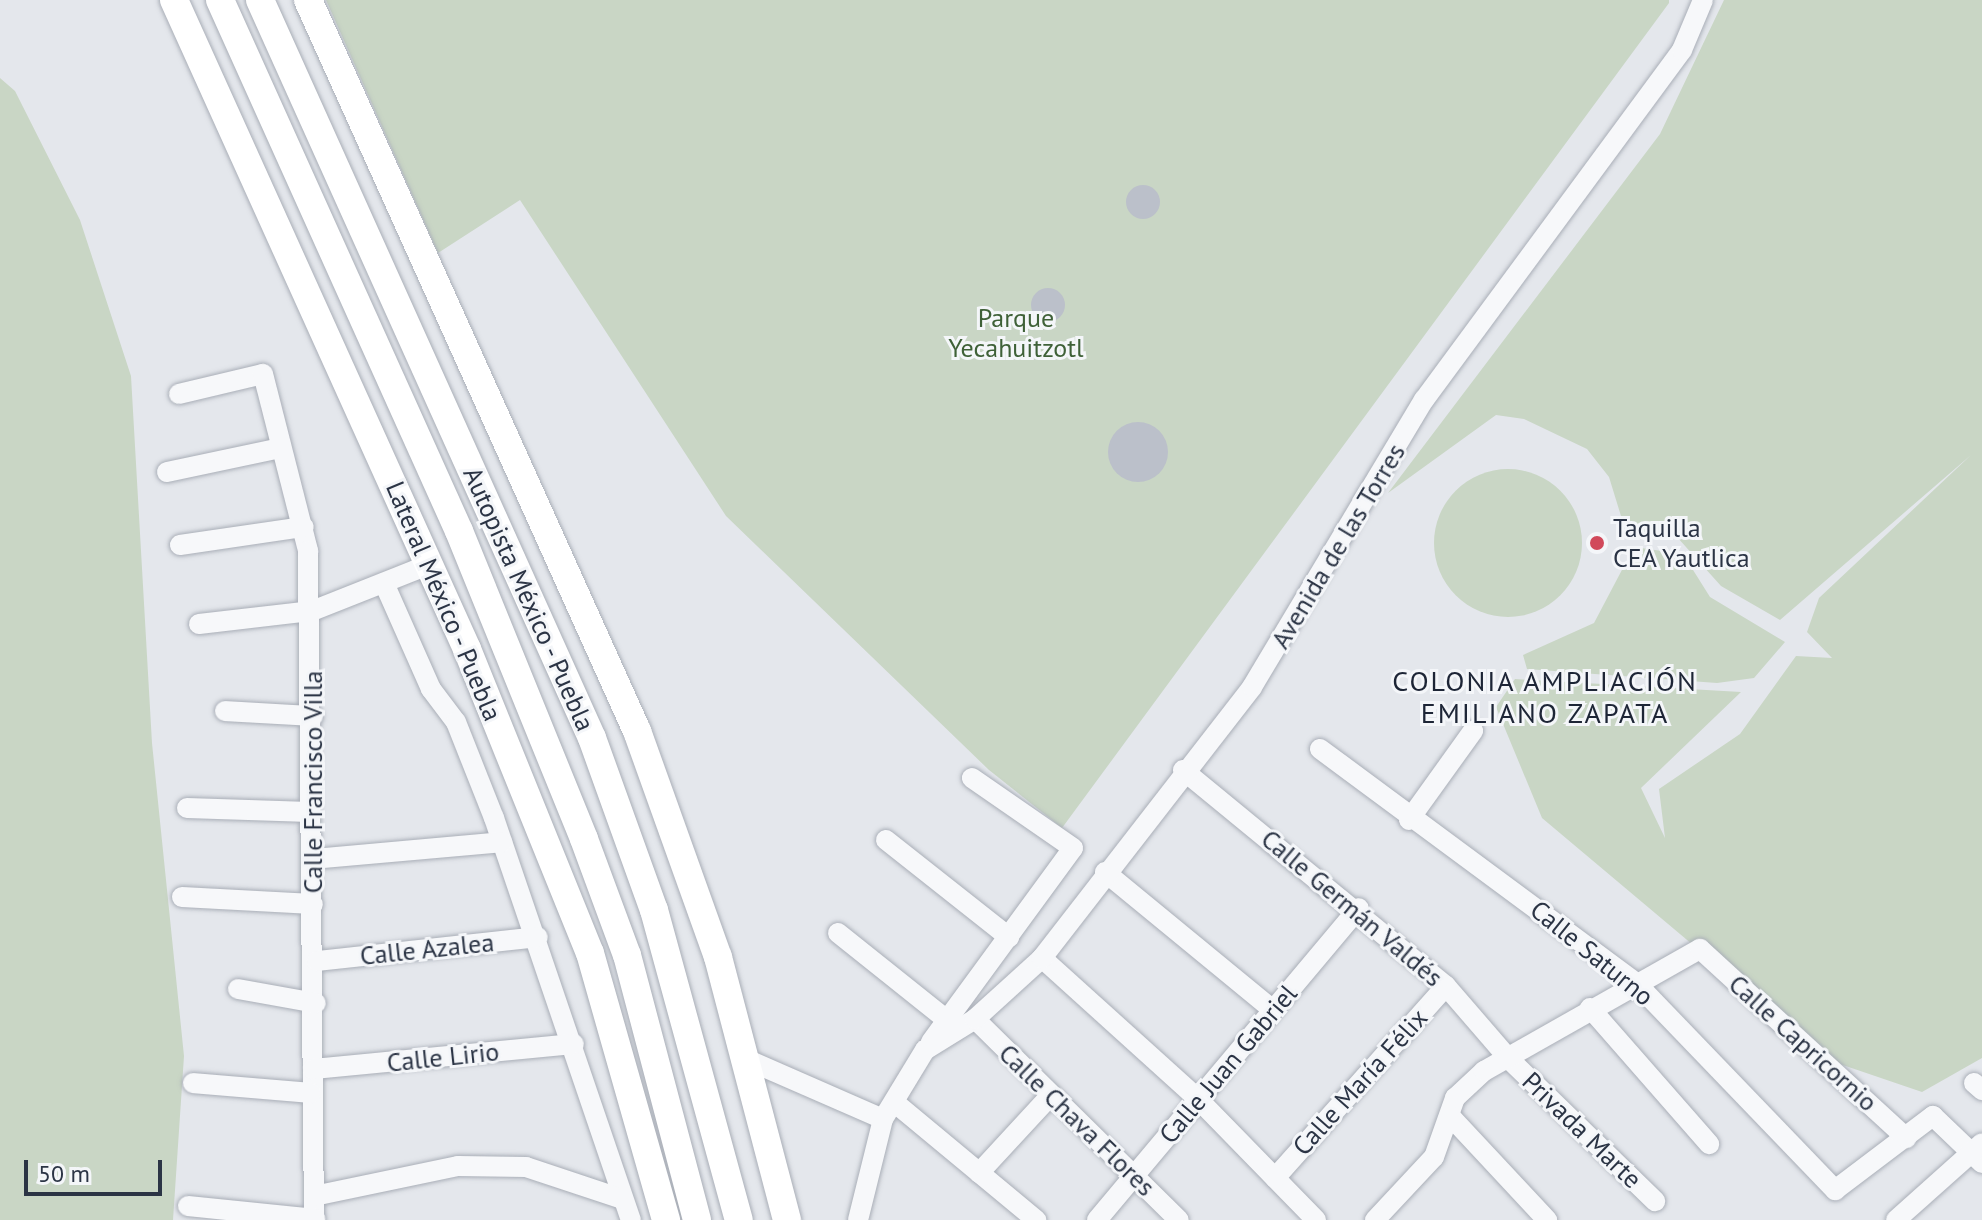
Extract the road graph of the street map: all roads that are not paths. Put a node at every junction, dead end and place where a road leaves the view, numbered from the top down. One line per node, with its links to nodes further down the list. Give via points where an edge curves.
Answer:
1 (174, 0): 11 (highway, Lateral México - Puebla)
2 (220, 0): 69 (highway, Autopista México - Puebla, via 459,531 584,839 627,955)
3 (260, 0): 70 (highway, Autopista México - Puebla, via 592,738 654,910)
4 (308, 0): 48 (highway, via 637,731)
5 (1703, 0): 19 (street, Avenida de las Torres, via 1682,50 1424,400 1252,687)
6 (179, 394): 7 (street, Calle Francisco Villa, via 263,374)
7 (281, 448): 8 (street); 9 (street, Calle Francisco Villa)
8 (167, 472)
9 (304, 527): 10 (street); 13 (street, Calle Francisco Villa)
10 (180, 545)
11 (431, 564): 12 (street); 68 (highway, Lateral México - Puebla, via 590,953)
12 (384, 583): 13 (street); 25 (street, via 431,689 456,722)
13 (312, 611): 14 (street); 16 (street, Calle Francisco Villa)
14 (199, 624)
15 (225, 711): 16 (street)
16 (313, 716): 22 (street, Calle Francisco Villa)
17 (1473, 731): 23 (street)
18 (1320, 749): 23 (street, Calle Saturno)
19 (1183, 770): 27 (street, Avenida de las Torres); 30 (street, Calle Germán Valdés)
20 (972, 778): 33 (street, Avenida de las Torres, via 1073,848)
21 (187, 808): 22 (street)
22 (310, 812): 26 (street, Calle Francisco Villa)
23 (1409, 820): 36 (street, Calle Saturno)
24 (886, 840): 33 (street)
25 (502, 842): 26 (street); 32 (street)
26 (313, 859): 29 (street, Calle Francisco Villa)
27 (1105, 872): 34 (street, Avenida de las Torres); 41 (street)
28 (182, 897): 29 (street)
29 (313, 904): 35 (street, Calle Francisco Villa)
30 (1359, 908): 37 (street, Calle Germán Valdés); 41 (street, Calle Juan Gabriel)
31 (838, 933): 43 (street)
32 (538, 937): 35 (street, Calle Azalea); 44 (street)
33 (1009, 937): 43 (street, Avenida de las Torres)
34 (1042, 958): 42 (street, Avenida de las Torres); 52 (street)
35 (317, 961): 39 (street, Calle Francisco Villa)
36 (1635, 982): 40 (street); 55 (street, Calle Capricornio, via 1700,949); 55 (street, Calle Saturno, via 1835,1190)
37 (1446, 986): 46 (street, Calle Germán Valdés); 60 (street, Calle María Félix)
38 (238, 989): 39 (street)
39 (316, 1003): 47 (street, Calle Francisco Villa)
40 (1590, 1008): 46 (street); 56 (street)
41 (1273, 1010): 52 (street, Calle Juan Gabriel)
42 (975, 1019): 45 (street, Avenida de las Torres); 51 (street, Calle Chava Flores)
43 (947, 1020): 45 (street, Avenida de las Torres)
44 (574, 1044): 47 (street, Calle Lirio); 62 (street)
45 (925, 1050): 53 (street, Avenida de las Torres)
46 (1509, 1059): 54 (street, via 1455,1098); 63 (street, Privada Marte)
47 (313, 1069): 50 (street, Calle Francisco Villa)
48 (751, 1073): 53 (street); 71 (highway)
49 (193, 1083): 50 (street)
50 (311, 1093): 61 (street, Calle Francisco Villa)
51 (1051, 1095): 58 (street); 59 (street, Calle Chava Flores)
52 (1198, 1099): 59 (street, Calle Juan Gabriel); 60 (street)
53 (889, 1110): 58 (street); 72 (street, Avenida de las Torres)
54 (1451, 1117): 76 (street, via 1434,1157); 77 (street)
55 (1906, 1138): 57 (street, via 1933,1116)
56 (1709, 1144)
57 (1978, 1153): 78 (street)
58 (979, 1173): 66 (street)
59 (1134, 1176): 73 (street, Calle Juan Gabriel); 74 (street, Calle Chava Flores)
60 (1275, 1178): 75 (street)
61 (314, 1196): 62 (street, via 458,1166 526,1167); 65 (street, Calle Francisco Villa)
62 (622, 1199): 67 (street)
63 (1655, 1201)
64 (188, 1206): 65 (street)
65 (314, 1219)
66 (1033, 1219)
67 (631, 1220)
68 (666, 1220)
69 (697, 1220)
70 (739, 1220)
71 (787, 1220)
72 (858, 1220)
73 (1097, 1220)
74 (1179, 1220)
75 (1316, 1220)
76 (1375, 1220)
77 (1547, 1220)
78 (1896, 1220)

